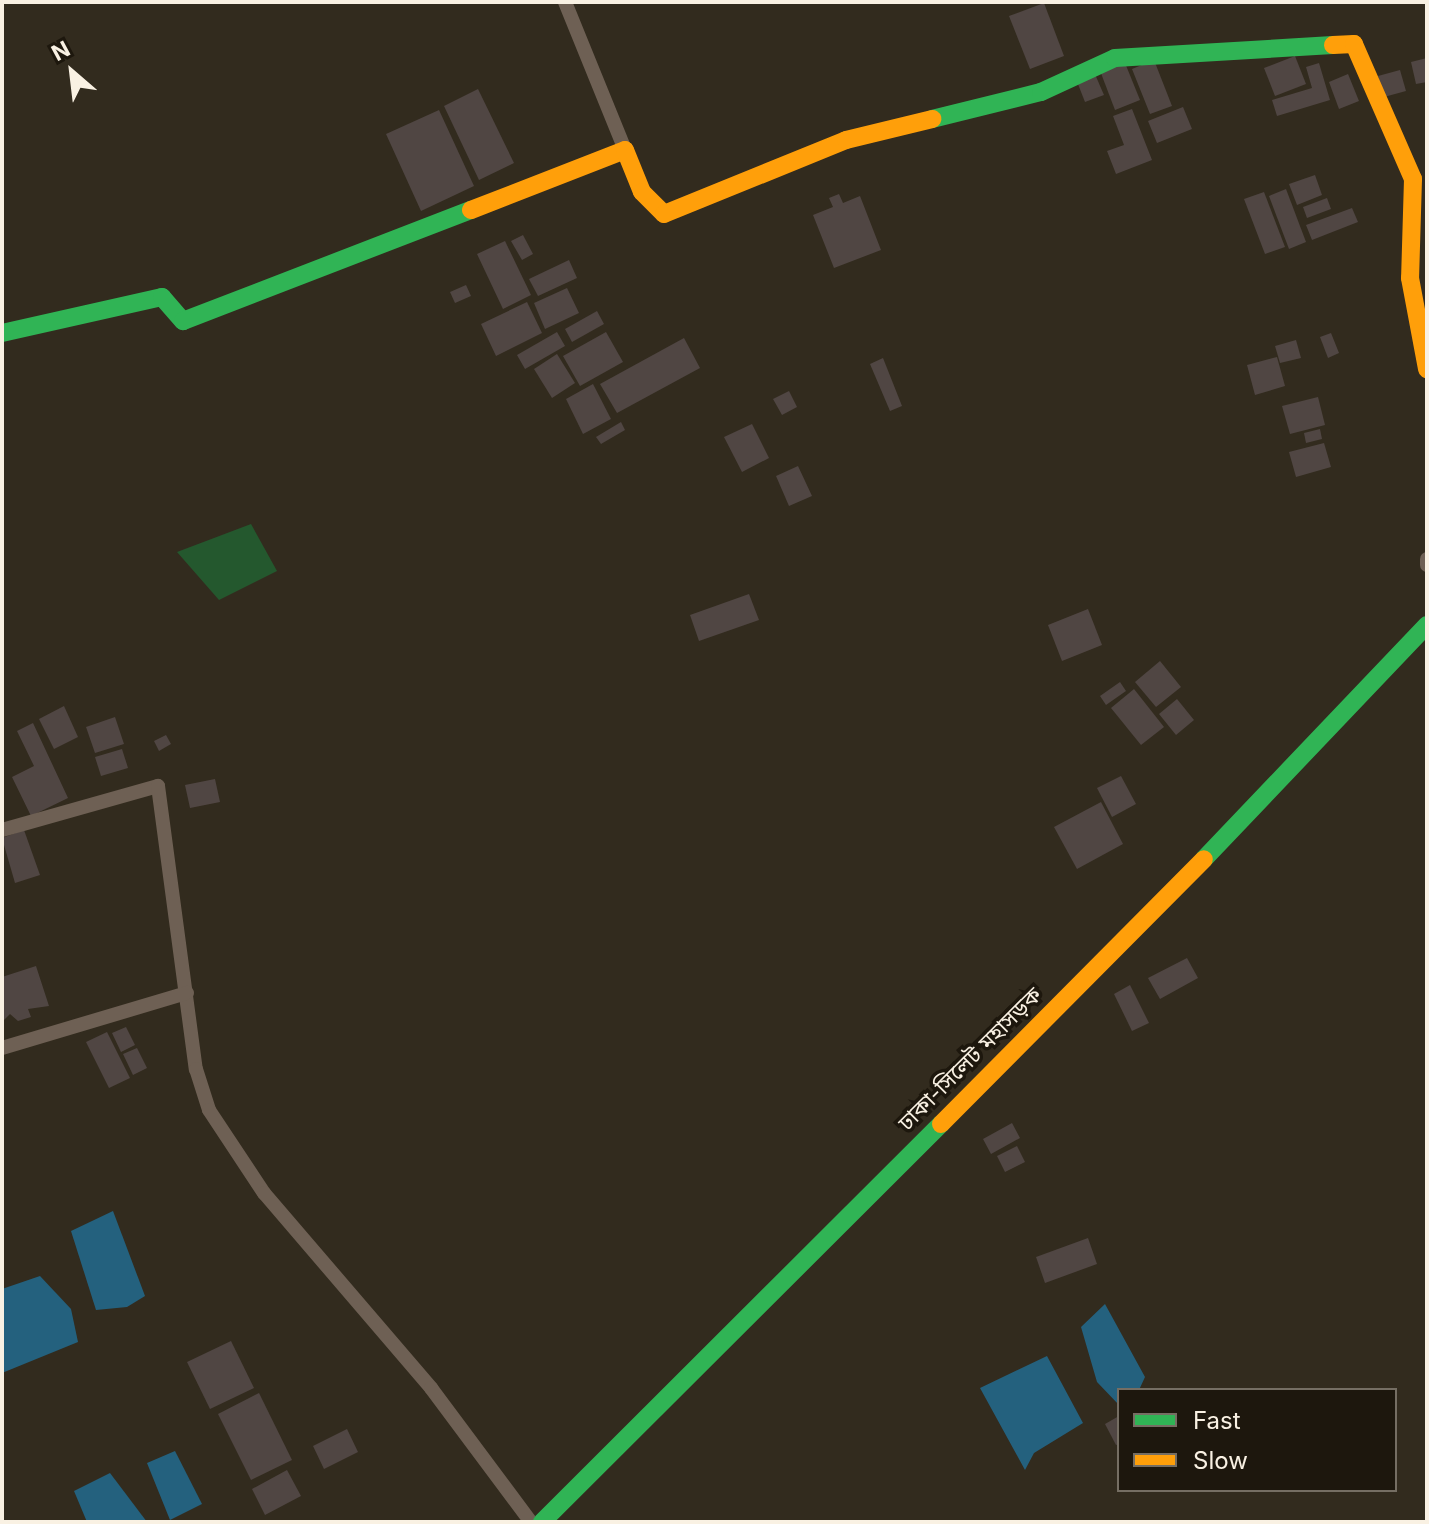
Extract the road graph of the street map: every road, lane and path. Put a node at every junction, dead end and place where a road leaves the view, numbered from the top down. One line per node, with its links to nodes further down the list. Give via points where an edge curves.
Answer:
1 (565, 2): 2 (street)
2 (625, 150): 3 (main road, via 642,192 664,214 846,140 1041,92 1115,58 1354,44); 4 (main road, via 183,321 162,297)
3 (1420, 176): 5 (main road, via 1410,278 1415,332)
4 (2, 333)
5 (1427, 369)
6 (1427, 625): 11 (main road, ঢাকা-সিলেট মহাসড়ক, via 1144,922)
7 (2, 830): 8 (street, via 158,786)
8 (187, 993): 9 (street); 10 (street, via 196,1069 216,1122 264,1193 431,1388)
9 (2, 1048)
10 (531, 1522)
11 (542, 1522)

